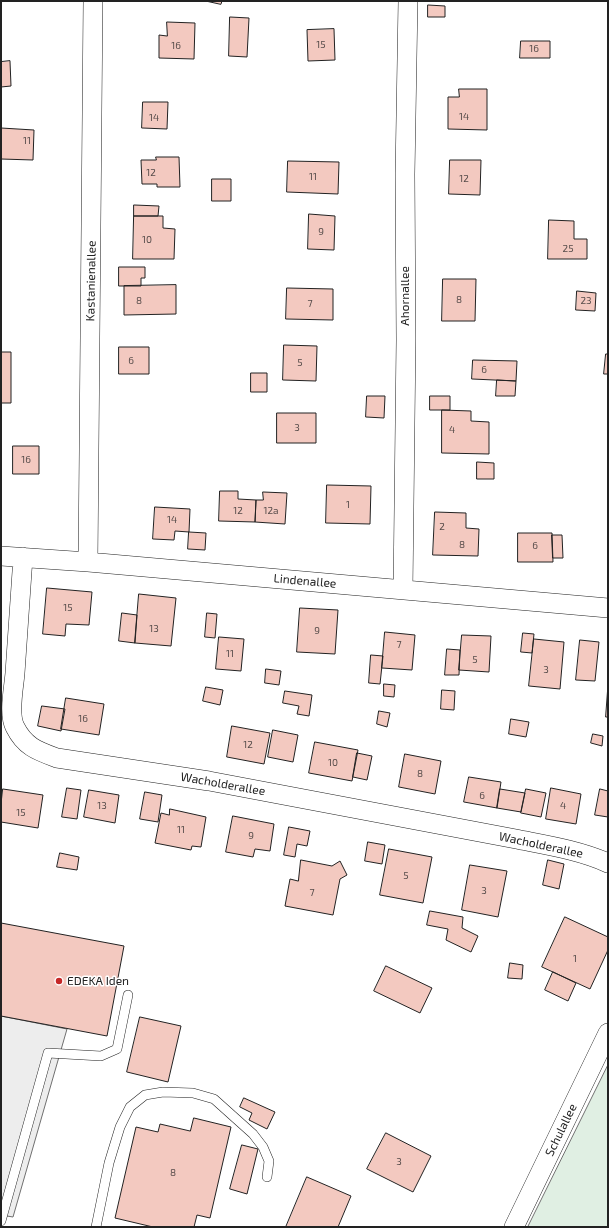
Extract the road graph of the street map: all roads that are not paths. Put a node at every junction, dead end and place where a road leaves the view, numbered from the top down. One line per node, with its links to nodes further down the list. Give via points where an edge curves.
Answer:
1 (93, 1): 5 (street, Kastanienallee)
2 (408, 1): 6 (street, Ahornallee)
3 (1, 556): 4 (street, Lindenallee)
4 (23, 557): 5 (street, Lindenallee); 8 (street, Wacholderallee, via 12,706 14,725 24,742 36,750 58,758 209,781 516,839 597,858)
5 (88, 562): 6 (street, Lindenallee)
6 (403, 590): 7 (street, Lindenallee)
7 (608, 608)
8 (608, 863)
9 (128, 995): 12 (lane, via 117,1049 101,1056 48,1053)
10 (608, 1033): 14 (street, Schulallee)
11 (267, 1177): 13 (lane, via 269,1161 263,1147 253,1134 214,1099 193,1093 163,1092 146,1095 130,1107 120,1127 109,1163)
12 (1, 1221)
13 (96, 1227)
14 (514, 1227)

